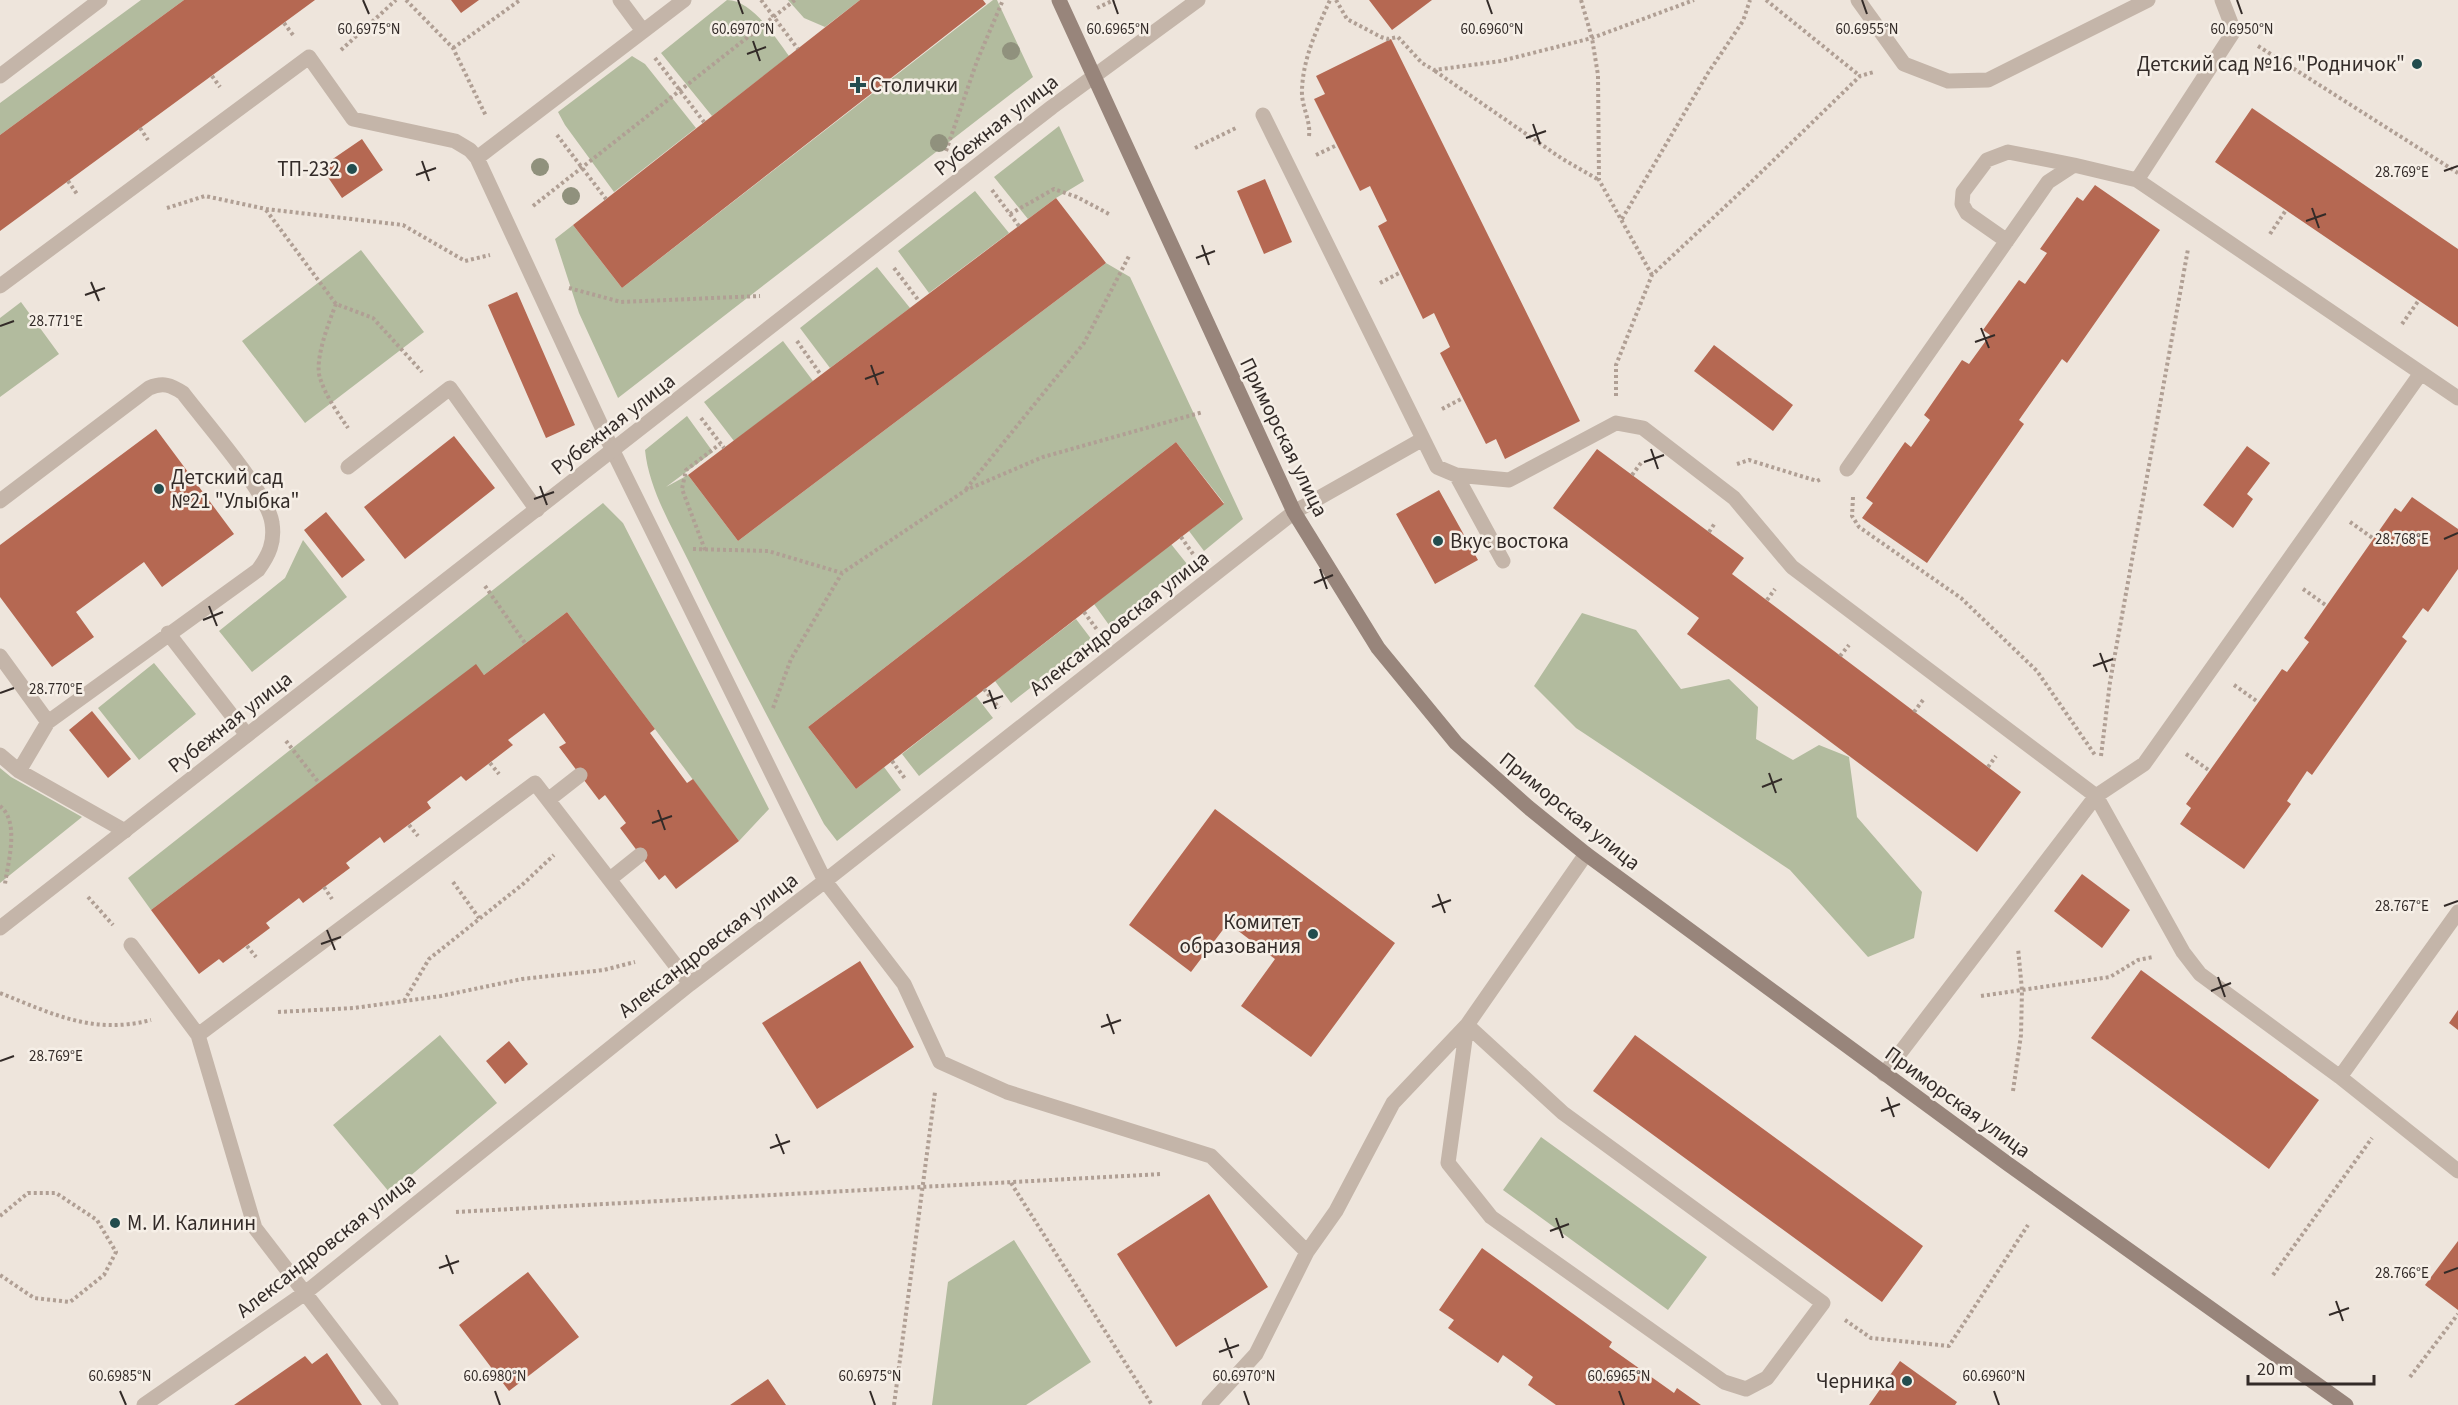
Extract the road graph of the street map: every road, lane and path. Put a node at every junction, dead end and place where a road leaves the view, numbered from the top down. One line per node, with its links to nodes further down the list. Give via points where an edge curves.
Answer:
1 (100, 0): 33 (street)
2 (396, 0): 31 (path)
3 (406, 0): 27 (path)
4 (520, 0): 27 (path)
5 (620, 0): 24 (street)
6 (684, 0): 24 (street)
7 (761, 0): 23 (path)
8 (795, 0): 23 (path)
9 (1002, 0): 43 (path)
10 (1059, 0): 34 (main road, Приморская улица)
11 (1114, 0): 22 (path)
12 (1198, 0): 34 (street, Рубежная улица)
13 (1330, 0): 39 (path, via 1310,47 1302,91 1310,128)
14 (1336, 0): 30 (path, via 1347,19 1381,37 1398,37)
15 (1581, 0): 26 (path)
16 (1694, 0): 26 (path)
17 (1750, 0): 57 (path, via 1743,21)
18 (1767, 0): 35 (path)
19 (1858, 0): 29 (street)
20 (2148, 0): 29 (street, via 1988,80 1948,81)
21 (2222, 0): 25 (street)
22 (1097, 8)
23 (773, 17): 28 (path); 36 (path)
24 (643, 31): 40 (street)
25 (2234, 31): 48 (path); 50 (street)
26 (1592, 38): 30 (path, via 1501,61); 49 (path, via 1598,75)
27 (453, 48): 40 (path)
28 (798, 49)
29 (1904, 64): 35 (path)
30 (1434, 70): 49 (path)
31 (318, 71): 44 (street, via 353,119 455,141); 66 (street, via 309,57)
32 (666, 73): 36 (path)
33 (0, 76)
34 (1094, 76): 46 (street, Рубежная улица); 91 (main road, Приморская улица)
35 (1860, 76): 64 (path)
36 (680, 90): 38 (path); 47 (path)
37 (1263, 115): 41 (path); 78 (street)
38 (704, 122)
39 (1308, 139)
40 (499, 141): 44 (street)
41 (1195, 148)
42 (570, 151): 47 (path)
43 (944, 156)
44 (477, 158): 58 (street)
45 (2074, 165): 50 (street); 60 (street, via 2048,182); 60 (street, via 2008,152 1987,160 1963,192 1962,204 1967,213)
46 (974, 167): 54 (path); 61 (street, Рубежная улица)
47 (583, 168): 51 (path); 58 (path)
48 (2458, 173)
49 (1599, 180): 57 (path)
50 (2137, 180): 56 (street)
51 (606, 199)
52 (166, 208): 53 (path, via 206,196)
53 (266, 209): 62 (path, via 403,225 465,261); 69 (path)
54 (1010, 214): 55 (path, via 1054,189); 59 (path)
55 (1109, 214)
56 (2193, 218): 71 (street); 87 (path, via 2110,682 2100,763 2037,671 1961,598 1859,527 1852,516 1852,498)
57 (1621, 219): 64 (path)
58 (508, 225): 62 (street)
59 (1019, 226)
60 (2007, 241): 84 (street)
61 (876, 245): 68 (path); 70 (street, Рубежная улица)
62 (520, 248): 65 (street)
63 (1129, 256): 88 (path, via 1084,343)
64 (1652, 275): 77 (path, via 1616,365)
65 (534, 278): 67 (path, via 621,302); 81 (street)
66 (0, 286)
67 (760, 296)
68 (920, 301)
69 (336, 304): 73 (path, via 373,318); 82 (path, via 324,334 319,376 331,403)
70 (781, 320): 72 (path); 74 (street, Рубежная улица)
71 (2421, 373): 75 (street); 108 (street, via 2144,764)
72 (821, 375)
73 (443, 393): 82 (street); 90 (street, via 450,388)
74 (684, 396): 79 (path); 81 (street, Рубежная улица)
75 (2458, 398)
76 (1203, 411): 88 (path, via 1043,457)
77 (1616, 423): 85 (street, via 1643,428); 86 (street, via 1509,480)
78 (1423, 439): 86 (street, via 1437,467); 91 (street, Александровская улица)
79 (720, 444): 80 (path); 93 (path, via 686,470 682,489)
80 (724, 448)
81 (613, 451): 90 (street, Рубежная улица); 92 (street)
82 (365, 454): 83 (street)
83 (348, 467)
84 (1847, 469): 85 (path, via 1817,481 1749,460)
85 (1704, 475): 108 (street, via 1734,498 1792,567)
86 (1456, 476): 94 (street)
87 (1858, 489)
88 (966, 490): 95 (path)
89 (0, 501): 97 (street, via 150,388 160,383 183,393 264,499 272,522 273,541 258,570)
90 (537, 510): 101 (street, Рубежная улица)
91 (1294, 512): 113 (main road, Приморская улица, via 1378,648 1456,742); 117 (street, Александровская улица)
92 (660, 549): 93 (path); 103 (street)
93 (705, 550): 95 (path, via 768,551)
94 (1503, 561)
95 (842, 573): 103 (path, via 791,659)
96 (484, 586): 98 (path)
97 (168, 633): 100 (street); 101 (street)
98 (525, 644)
99 (0, 656): 100 (street)
100 (48, 722): 105 (street)
101 (247, 735): 111 (street, Рубежная улица)
102 (285, 740): 107 (path)
103 (759, 748): 117 (street)
104 (0, 755): 105 (street)
105 (19, 771): 111 (street)
106 (580, 775): 109 (street)
107 (320, 783)
108 (2096, 796): 120 (street); 125 (street)
109 (548, 800): 112 (street); 115 (street, via 535,783)
110 (0, 806): 118 (path, via 11,829)
111 (125, 831): 123 (street, Рубежная улица)
112 (575, 835): 116 (street); 122 (path)
113 (1586, 854): 134 (street); 137 (main road, Приморская улица)
114 (640, 855): 116 (street)
115 (434, 858): 122 (path); 133 (street)
116 (610, 879): 126 (street)
117 (825, 881): 127 (street, Александровская улица); 136 (street, via 904,984)
118 (5, 888)
119 (88, 896): 124 (path)
120 (2014, 903): 128 (path); 131 (street)
121 (2458, 912): 138 (street)
122 (480, 918): 130 (path, via 429,959)
123 (0, 928)
124 (131, 945): 132 (street)
125 (2183, 952): 128 (path, via 2138,960 2110,977); 138 (street, via 2200,974)
126 (668, 954): 127 (street); 130 (path, via 604,969 522,979)
127 (690, 984): 145 (street, Александровская улица)
128 (2022, 990): 131 (path); 139 (path, via 2021,1035)
129 (0, 993): 132 (path, via 73,1021 126,1026)
130 (404, 1001): 133 (path, via 354,1008)
131 (1939, 1002): 137 (street)
132 (181, 1012): 135 (street)
133 (224, 1015): 135 (street)
134 (1467, 1024): 148 (street, via 1393,1103 1336,1211); 152 (street, via 1563,1113); 152 (street, via 1448,1163 1491,1217 1724,1383 1746,1389 1767,1378)
135 (198, 1035): 151 (street, via 255,1228)
136 (939, 1062): 144 (path); 148 (street, via 1007,1092 1211,1156)
137 (1884, 1074): 160 (main road, Приморская улица)
138 (2340, 1077): 140 (street)
139 (2013, 1090)
140 (2389, 1116): 141 (street); 150 (path)
141 (2458, 1171)
142 (1166, 1174): 143 (path)
143 (1011, 1182): 144 (path); 158 (path)
144 (923, 1187): 145 (path); 157 (path)
145 (402, 1214): 151 (street, Александровская улица)
146 (0, 1216): 149 (path, via 28,1193 56,1193 97,1220 116,1252 104,1275 70,1302 34,1298)
147 (2028, 1225): 152 (path, via 1949,1346 1871,1338)
148 (1307, 1252): 159 (street, via 1256,1354)
149 (0, 1275)
150 (2273, 1275)
151 (305, 1293): 155 (street, Александровская улица); 156 (street)
152 (1823, 1303)
153 (2458, 1314): 154 (path)
154 (2410, 1377)
155 (144, 1405)
156 (391, 1405)
157 (894, 1405)
158 (1152, 1405)
159 (1209, 1405)
160 (2346, 1405)

